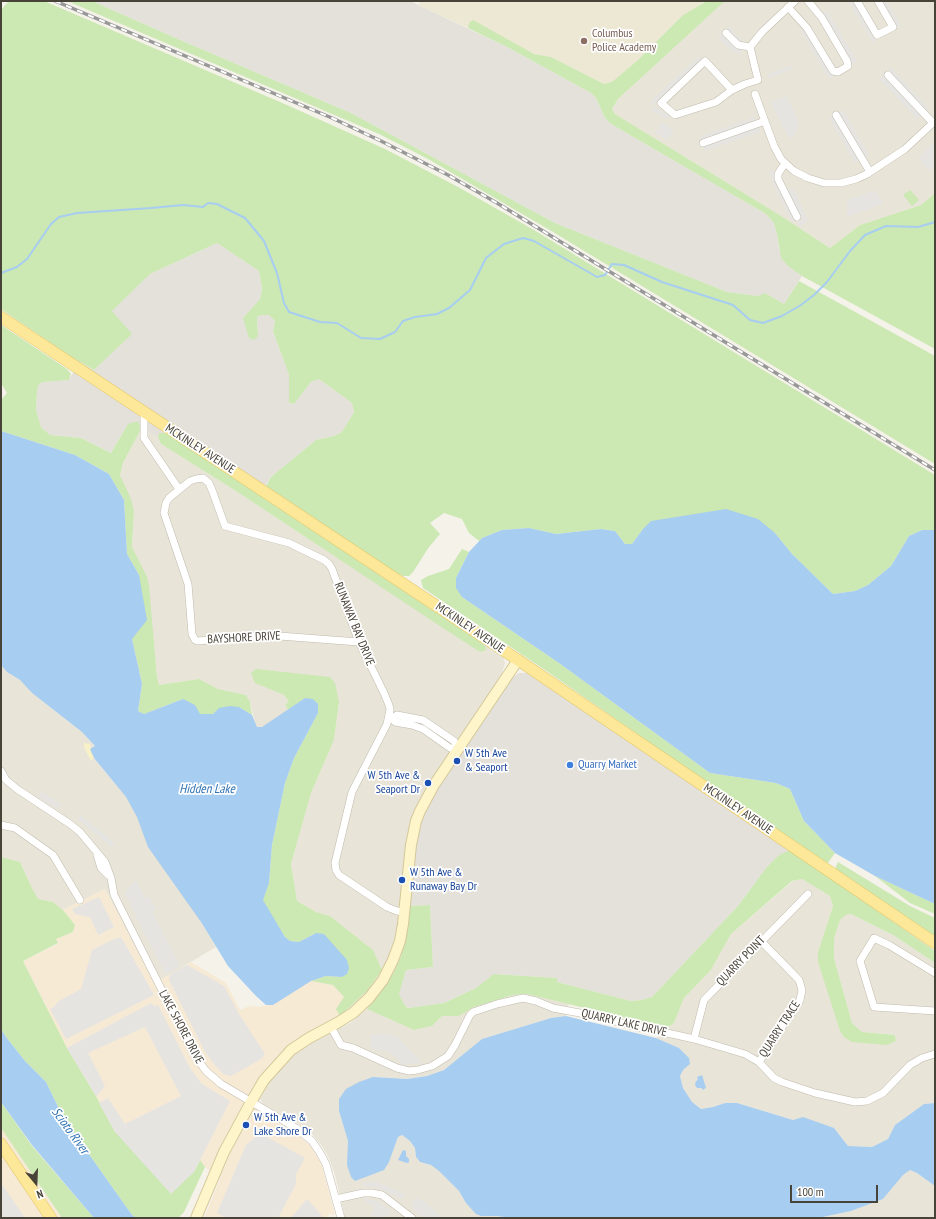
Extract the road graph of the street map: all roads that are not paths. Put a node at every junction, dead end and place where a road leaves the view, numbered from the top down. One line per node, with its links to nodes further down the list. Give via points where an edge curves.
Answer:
1 (795, 1): 5 (street)
2 (808, 1): 5 (street, via 822,18 847,61 848,66 838,72 833,70 807,28)
3 (857, 1): 4 (street, via 877,36 893,27)
4 (878, 1)
5 (788, 7): 7 (street)
6 (726, 33): 7 (street, via 738,45)
7 (750, 47): 9 (street, via 758,80)
8 (888, 75): 13 (street)
9 (732, 90): 9 (street, via 716,102 675,115 661,103 705,60)
10 (755, 94): 12 (street)
11 (836, 115): 16 (street)
12 (765, 121): 14 (street); 15 (street, via 777,153)
13 (934, 122): 16 (street, via 905,149)
14 (703, 143)
15 (785, 163): 16 (street, via 794,171 824,183 841,183); 17 (street, via 778,174 778,179)
16 (870, 172)
17 (797, 217)
18 (1, 316): 19 (main road, MCKINLEY AVENUE)
19 (144, 411): 20 (street, via 144,438); 22 (main road, MCKINLEY AVENUE)
20 (179, 489): 21 (street, RUNAWAY BAY DRIVE, via 196,478 202,478 209,483 225,526 282,540 329,564); 21 (street, BAYSHORE DRIVE, via 169,498 164,513 188,584 192,634 195,640 266,635)
21 (359, 642): 23 (street, RUNAWAY BAY DRIVE, via 389,705)
22 (518, 660): 24 (main road); 32 (main road, MCKINLEY AVENUE)
23 (391, 718): 24 (street, via 394,722 423,730 450,748); 30 (street, via 352,792 335,863 340,875 387,907)
24 (458, 749): 30 (main road, via 434,785 416,820)
25 (1, 771): 26 (street, LAKE SHORE DRIVE)
26 (4, 783): 39 (street, LAKE SHORE DRIVE, via 80,832 97,854 101,868 111,878 117,902 195,1056 215,1079)
27 (1, 824): 29 (street, via 15,828 53,854)
28 (808, 894): 31 (street, QUARRY POINT)
29 (80, 900)
30 (404, 912): 35 (main road, via 394,960 383,980 353,1013)
31 (761, 941): 36 (street, QUARRY POINT, via 704,1000); 38 (street, QUARRY TRACE, via 799,980 802,990 800,1000)
32 (935, 943)
33 (935, 973): 34 (street, via 874,938 860,961 874,1007)
34 (935, 1011)
35 (331, 1027): 36 (street, QUARRY LAKE DRIVE, via 341,1045 409,1071 425,1069 448,1056 473,1012 523,998 536,1000 553,1008); 39 (main road, via 291,1050 264,1080)
36 (694, 1039): 38 (street, QUARRY LAKE DRIVE, via 745,1054)
37 (935, 1054): 38 (street, QUARRY LAKE DRIVE, via 910,1065 883,1093 861,1102 815,1093 782,1082 774,1078)
38 (759, 1062)
39 (251, 1102): 41 (street, LAKE SHORE DRIVE, via 296,1128 312,1141 326,1164); 43 (main road, via 224,1152)
40 (1, 1144): 42 (main road)
41 (336, 1199): 44 (street, LAKE SHORE DRIVE); 45 (street, via 362,1193 382,1195)
42 (51, 1218)
43 (196, 1218)
44 (341, 1218)
45 (412, 1218)

